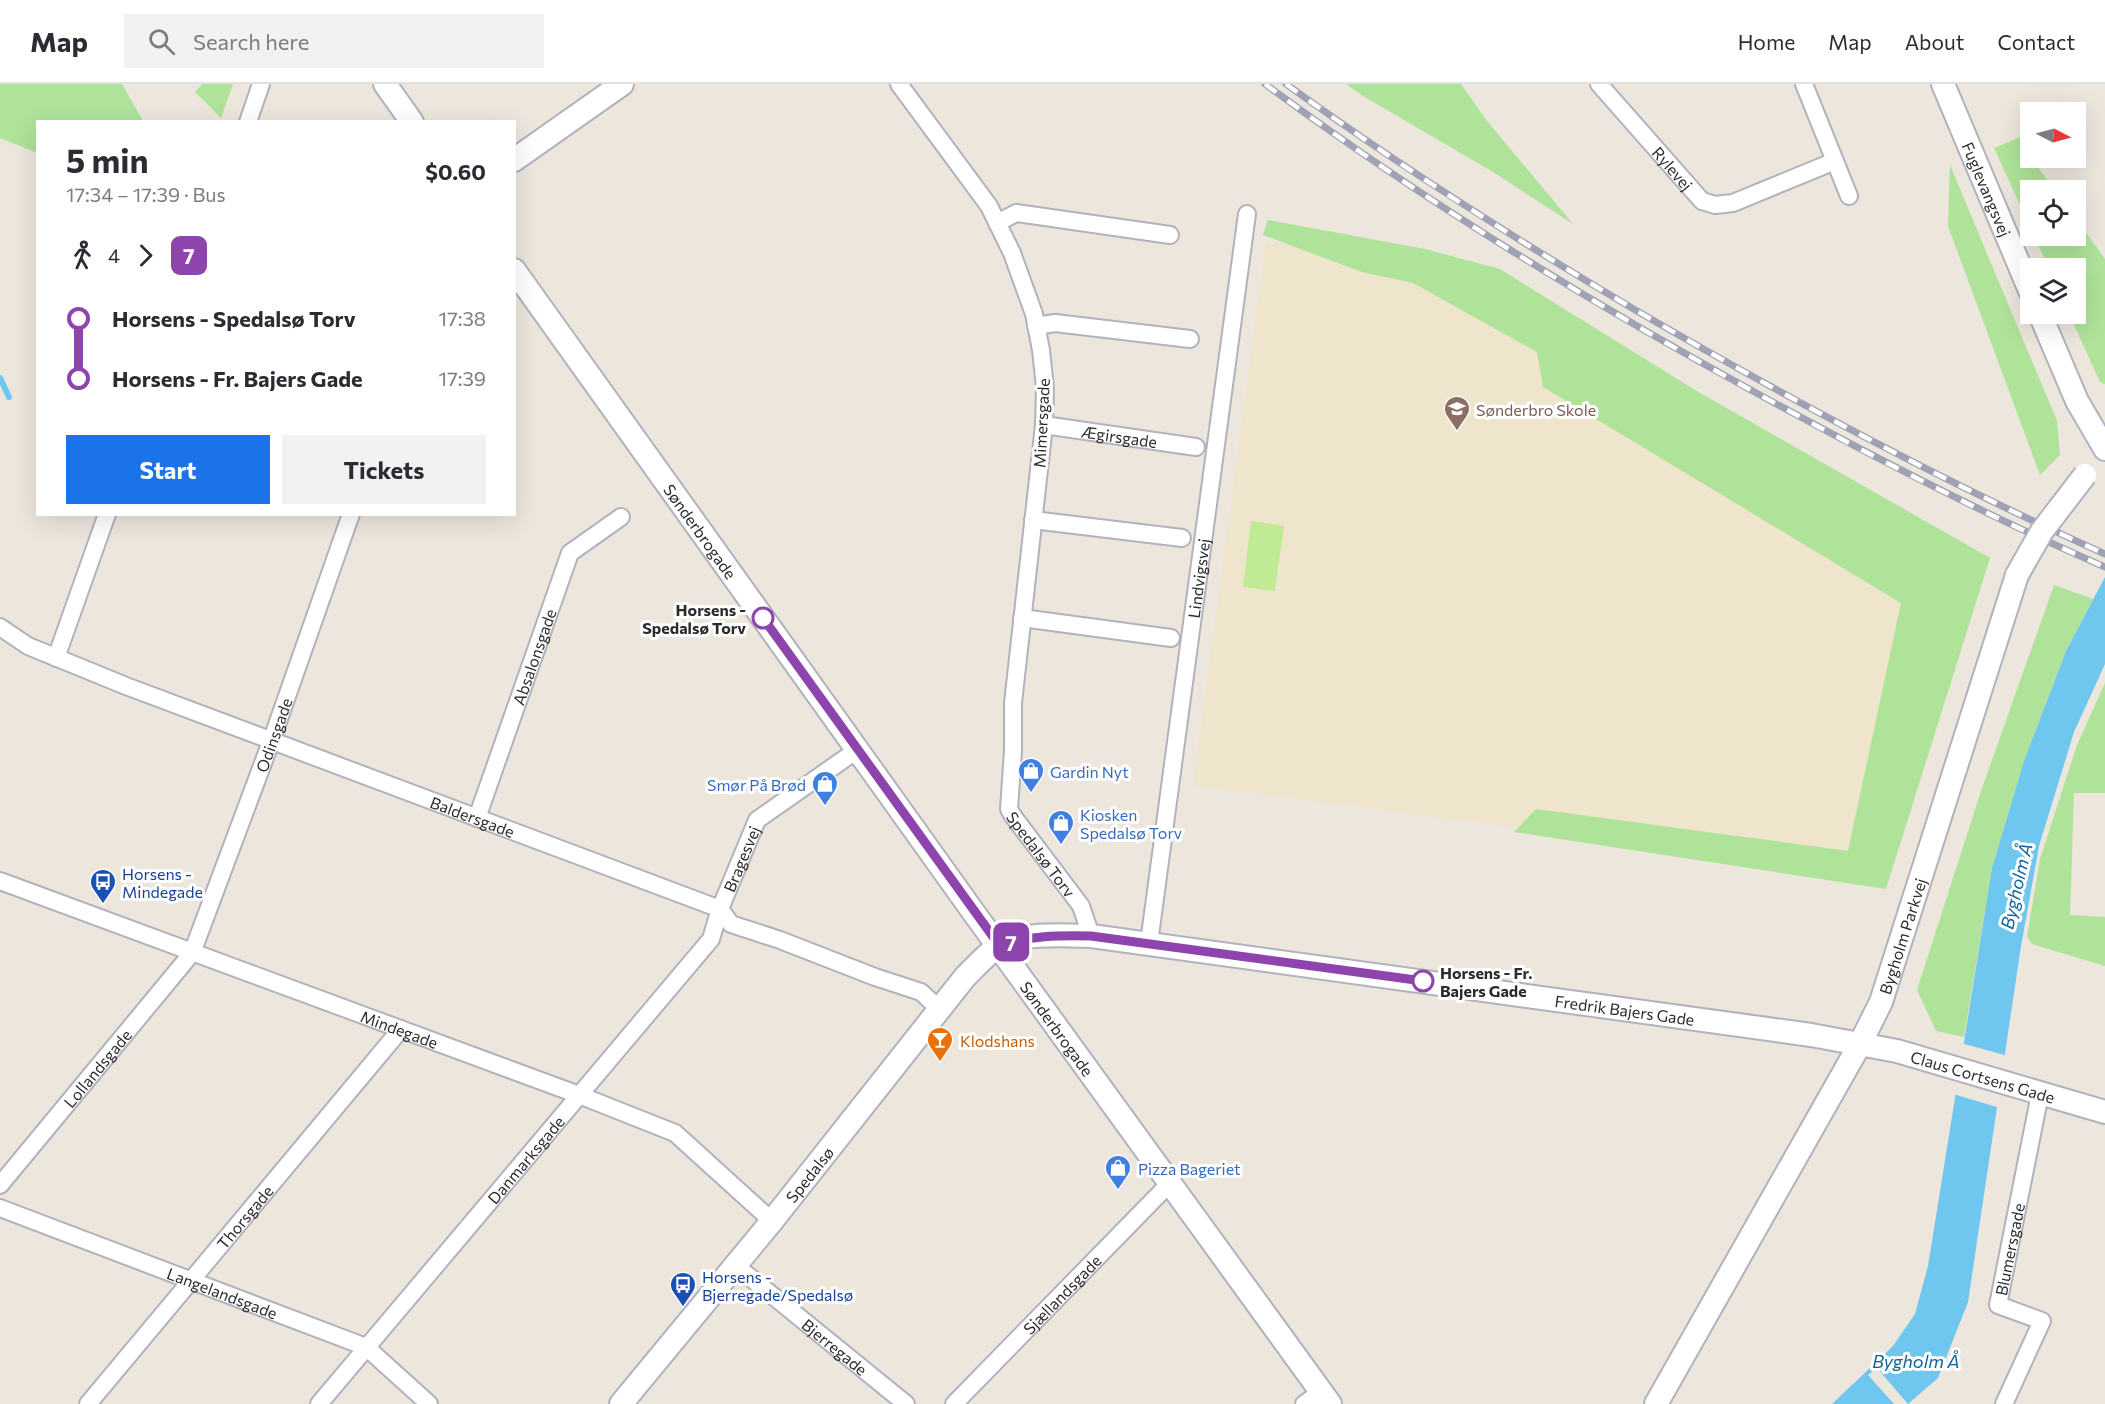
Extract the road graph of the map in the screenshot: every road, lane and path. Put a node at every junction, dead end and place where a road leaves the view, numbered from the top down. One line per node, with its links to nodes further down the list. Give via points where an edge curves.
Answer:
1 (261, 84): 8 (street)
2 (386, 84): 9 (street)
3 (622, 84): 10 (street)
4 (899, 84): 14 (street, Mimersgade)
5 (1599, 84): 11 (street, Rylevej, via 1702,201 1715,205 1733,203)
6 (1804, 84): 11 (street)
7 (1943, 84): 16 (street, Fuglevangsvej)
8 (249, 120)
9 (411, 120)
10 (516, 159)
11 (1835, 161): 12 (street)
12 (1849, 196)
13 (1247, 214): 41 (street, Lindvigsvej)
14 (997, 223): 15 (street, via 1016,213); 19 (street, Mimersgade, via 1012,253)
15 (1170, 235)
16 (2020, 267)
17 (516, 273): 36 (street, Sønderbrogade)
18 (2044, 324): 23 (street, via 2077,401)
19 (1036, 326): 20 (street, via 1055,323); 21 (street, Mimersgade, via 1045,388)
20 (1190, 339)
21 (1044, 425): 22 (street, Ægirsgade); 28 (street, Mimersgade)
22 (1196, 447)
23 (2105, 450)
24 (2105, 455): 46 (street, Bygholm Parkvej, bridge, via 2042,531 2017,575 1881,1002)
25 (106, 516): 33 (street)
26 (350, 516): 35 (street, Odinsgade)
27 (621, 517): 37 (street, Absalonsgade, via 570,553)
28 (1033, 520): 29 (street); 30 (street, Mimersgade)
29 (1182, 538)
30 (1022, 618): 32 (street); 34 (street, Mimersgade)
31 (0, 627): 33 (street, Baldersgade, via 28,646)
32 (1171, 638)
33 (56, 658): 35 (street, Baldersgade)
34 (1012, 731): 40 (street, Spedalsø Torv, via 1010,809 1081,906)
35 (272, 739): 37 (street, Baldersgade); 43 (street, Odinsgade)
36 (857, 750): 39 (street, Bragesvej, via 757,820); 42 (street, Sønderbrogade)
37 (477, 818): 39 (street, Baldersgade)
38 (0, 881): 43 (street, Mindegade)
39 (720, 909): 44 (street, Baldersgade, via 731,924 921,992); 48 (street, Danmarksgade, via 711,939)
40 (1091, 936): 41 (street, Fredrik Bajers Gade); 42 (street, Fredrik Bajers Gade, via 1052,934)
41 (1149, 943): 46 (street, Fredrik Bajers Gade)
42 (999, 945): 44 (street, Spedalsø, via 965,976); 50 (street, Sønderbrogade)
43 (192, 953): 45 (street, Mindegade); 51 (street, Lollandsgade)
44 (939, 1009): 53 (street, Spedalsø)
45 (401, 1029): 48 (street, Mindegade); 55 (street, Thorsgade)
46 (1860, 1044): 47 (street, Claus Cortsens Gade, via 1897,1051); 64 (street, Bygholm Parkvej)
47 (2040, 1094): 49 (street, Claus Cortsens Gade); 65 (street, Blumersgade, via 1998,1305 2042,1321)
48 (579, 1095): 53 (street, Mindegade, via 675,1133); 56 (street, Danmarksgade)
49 (2105, 1112)
50 (1170, 1183): 57 (street, Sønderbrogade); 63 (street, Sjællandsgade)
51 (0, 1185)
52 (0, 1208): 55 (street, Langelandsgade)
53 (772, 1221): 54 (street, Spedalsø)
54 (735, 1265): 61 (street, Spedalsø); 62 (street, Bjerregade)
55 (192, 1280): 56 (street, Langelandsgade); 58 (street, Thorsgade)
56 (366, 1347): 59 (street, Danmarksgade); 60 (street, Langelandsgade)
57 (1318, 1400)
58 (88, 1404)
59 (319, 1404)
60 (429, 1404)
61 (621, 1404)
62 (906, 1404)
63 (954, 1404)
64 (1656, 1404)
65 (2004, 1404)

